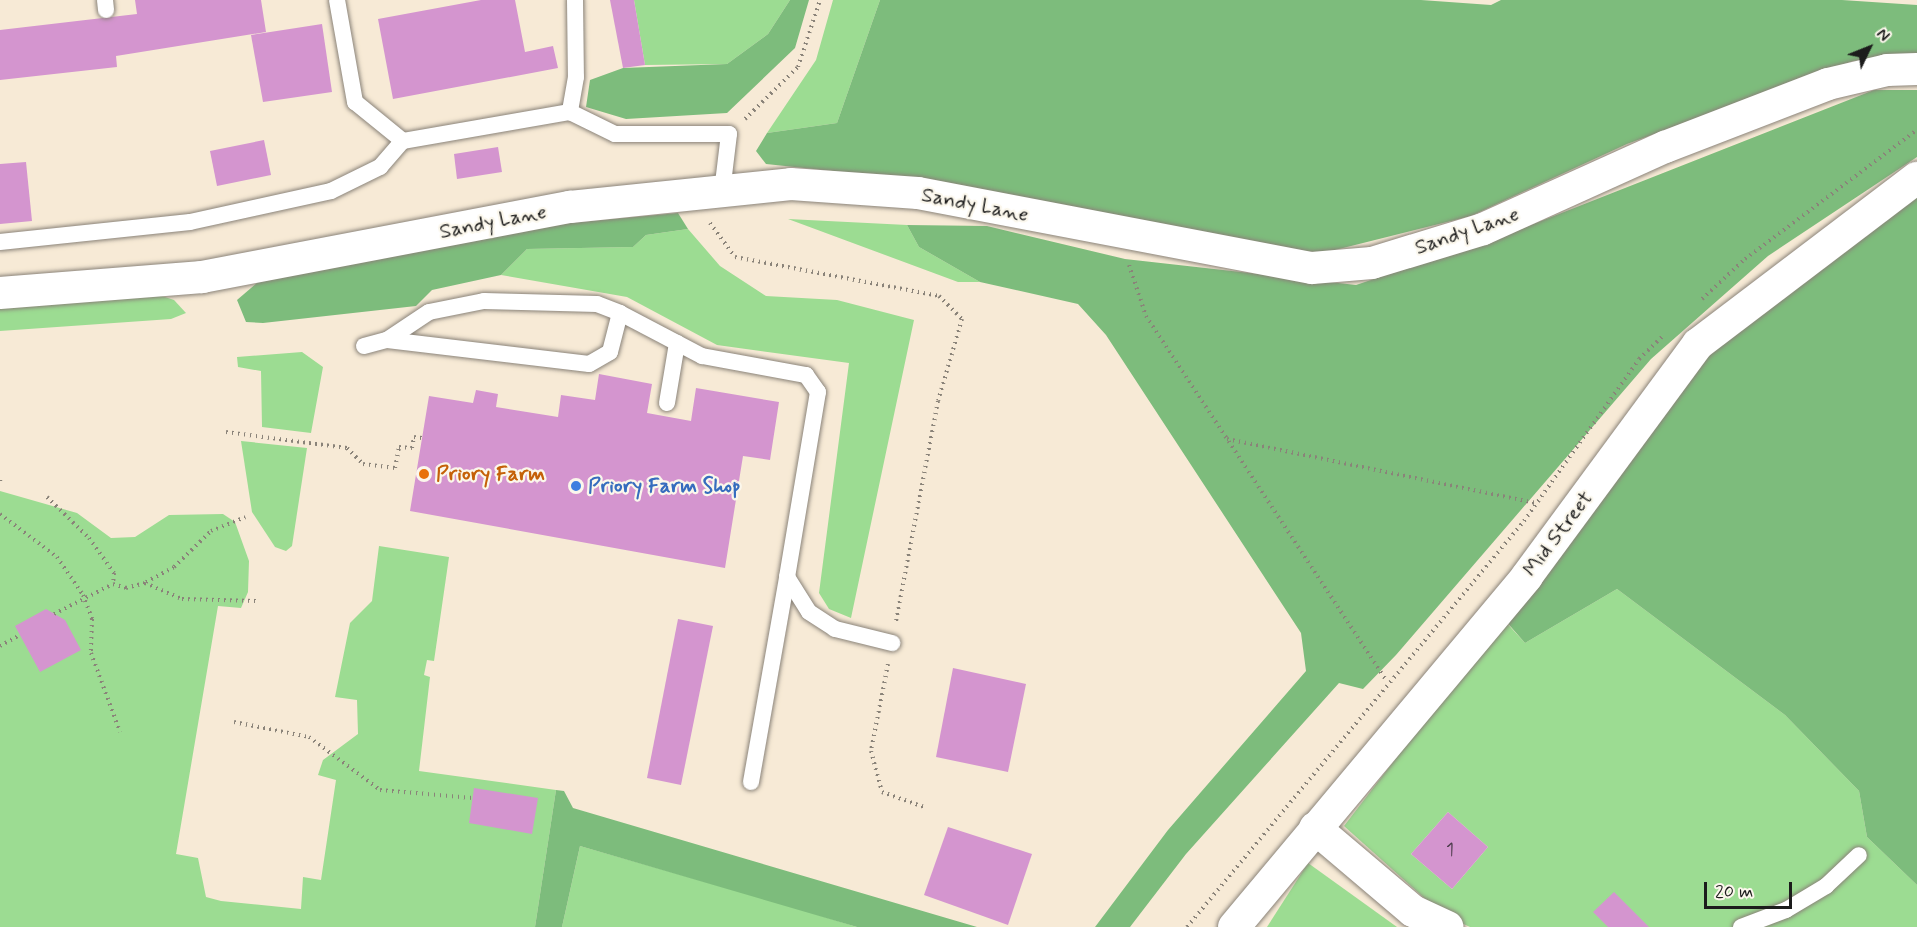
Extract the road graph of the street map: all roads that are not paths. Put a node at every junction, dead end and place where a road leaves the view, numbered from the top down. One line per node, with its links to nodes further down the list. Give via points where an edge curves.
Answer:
1 (337, 0): 5 (lane, via 355,102)
2 (575, 0): 4 (lane, via 576,76)
3 (1917, 69): 7 (street, Sandy Lane, via 1887,70 1828,84 1665,147 1483,230 1372,263 1312,268 918,193 791,184)
4 (570, 112): 5 (lane); 7 (lane, via 615,134 729,134)
5 (403, 141): 8 (lane, via 380,167 331,191 190,222)
6 (1917, 178): 18 (street, Mid Street, via 1698,344 1527,576)
7 (722, 192): 9 (street, Sandy Lane, via 570,207 202,276)
8 (0, 242)
9 (0, 293)
10 (620, 313): 11 (lane, via 597,304 484,301 429,312); 11 (lane, via 610,352 589,364); 12 (lane)
11 (387, 340): 13 (lane)
12 (677, 343): 14 (lane); 15 (lane, via 702,356 806,375 818,392)
13 (364, 346)
14 (667, 403)
15 (787, 577): 16 (lane, via 809,612 835,629); 17 (lane)
16 (892, 643)
17 (751, 782)
18 (1315, 828): 20 (street, Mid Street); 21 (street, via 1413,912)
19 (1859, 855): 22 (lane, via 1826,885 1786,910)
20 (1234, 927)
21 (1448, 927)
22 (1741, 927)

